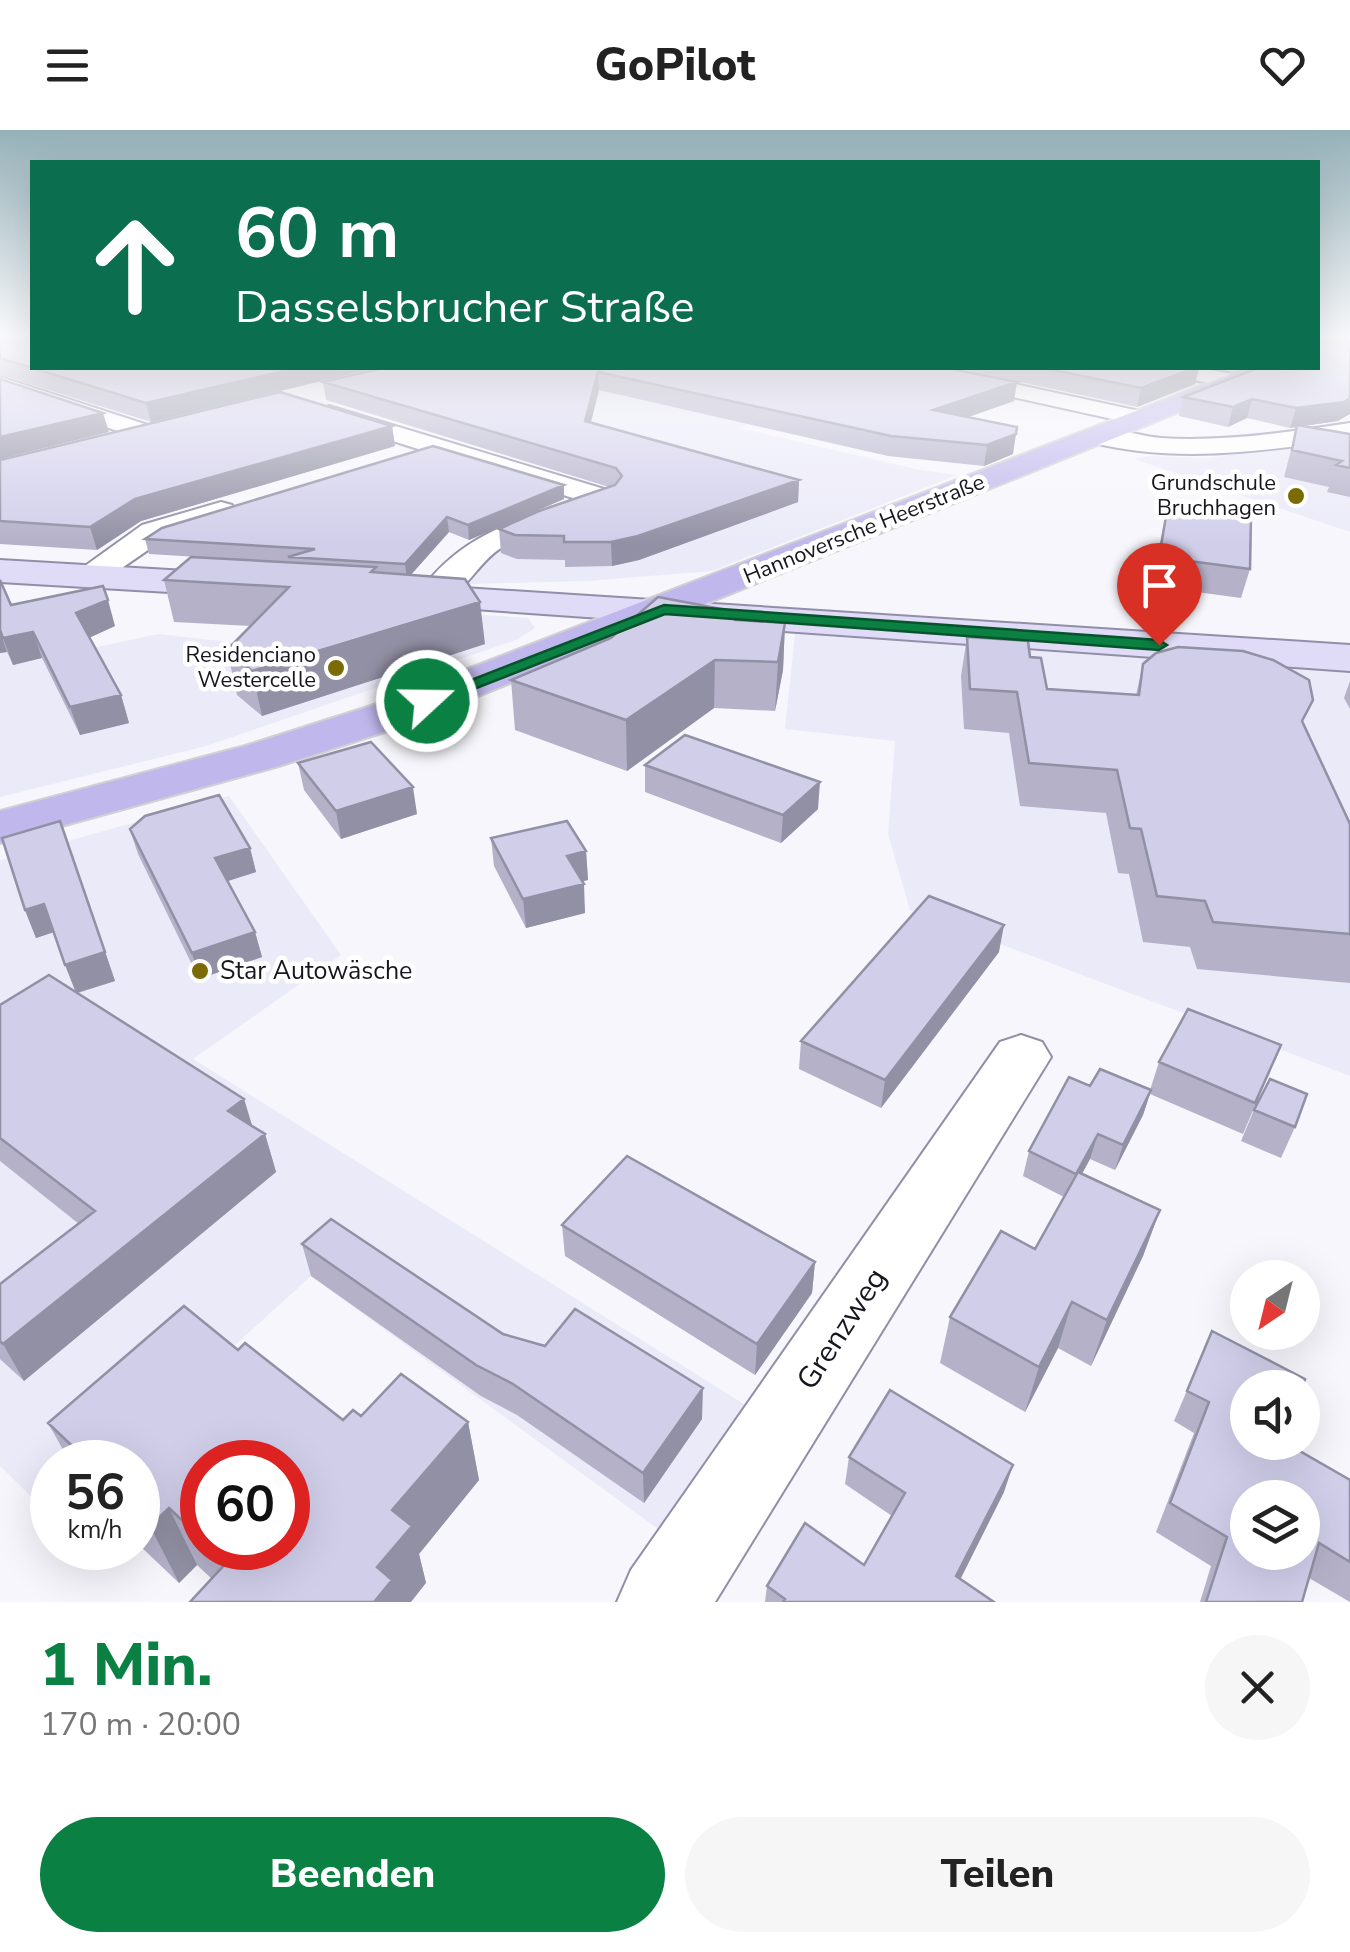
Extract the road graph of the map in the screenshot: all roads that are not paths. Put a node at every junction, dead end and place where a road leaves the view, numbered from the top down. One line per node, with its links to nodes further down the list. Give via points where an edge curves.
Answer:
1 (70, 407): 8 (street, via 157,431)
2 (350, 407): 9 (street)
3 (1088, 407): 5 (street)
4 (1173, 407): 5 (main road, Hannoversche Heerstraße)
5 (1144, 419): 7 (main road, Hannoversche Heerstraße)
6 (1350, 431): 7 (street, via 1218,448 1148,448)
7 (1099, 438): 17 (main road, Hannoversche Heerstraße)
8 (111, 443)
9 (436, 446): 10 (street); 16 (street, via 604,498 489,542)
10 (379, 463)
11 (247, 503): 13 (street, via 153,532)
12 (0, 570): 13 (street)
13 (88, 576): 14 (street)
14 (280, 588)
15 (376, 594): 16 (street)
16 (433, 597): 17 (street)
17 (664, 610): 18 (street); 19 (main road, Hannoversche Heerstraße, via 374,720)
18 (1350, 658)
19 (0, 827)
20 (1021, 1057): 21 (street, Grenzweg)
21 (662, 1602)

